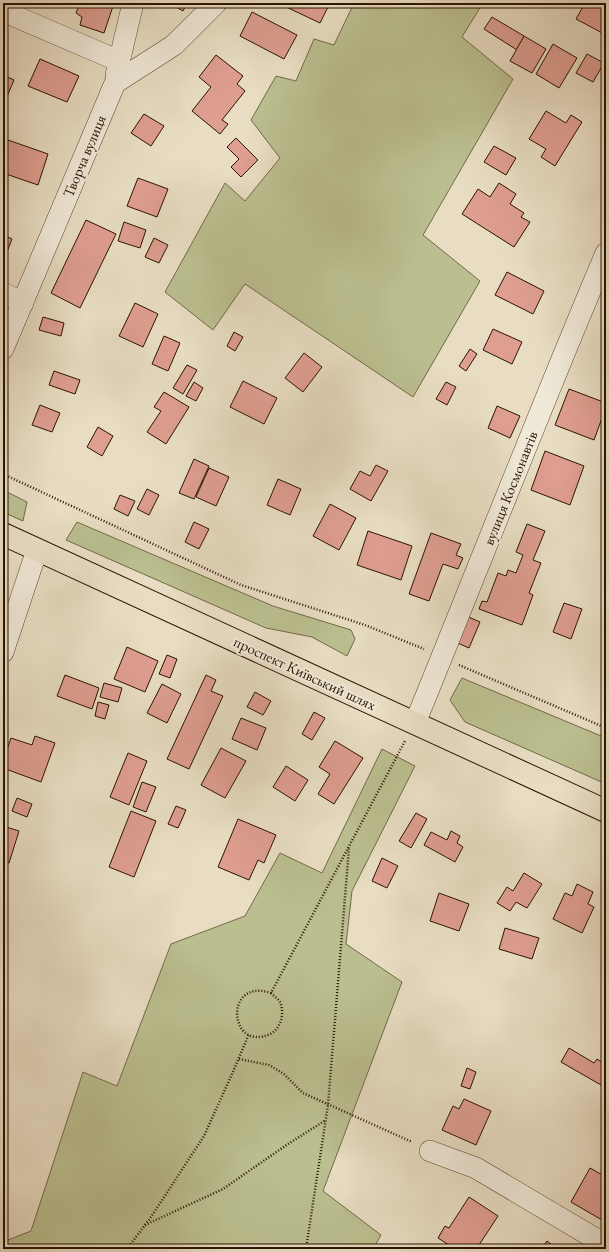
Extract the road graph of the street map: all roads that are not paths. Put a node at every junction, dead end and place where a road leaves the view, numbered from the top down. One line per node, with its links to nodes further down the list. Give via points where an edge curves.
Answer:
1 (133, 3): 4 (street, Творча вулиця)
2 (216, 3): 5 (street, via 174,45)
3 (3, 11): 4 (street)
4 (119, 61): 5 (street, Творча вулиця)
5 (115, 83): 8 (street, Творча вулиця)
6 (606, 253): 13 (street, вулиця Космонавтів)
7 (3, 293): 8 (street)
8 (23, 303): 9 (street, Творча вулиця)
9 (3, 349)
10 (3, 534): 11 (main road, проспект Київський шлях)
11 (37, 550): 12 (street); 13 (main road, проспект Київський шлях)
12 (3, 652)
13 (415, 723): 14 (main road, проспект Київський шлях)
14 (606, 811)
15 (430, 1151): 16 (street, via 476,1168)
16 (606, 1245)

